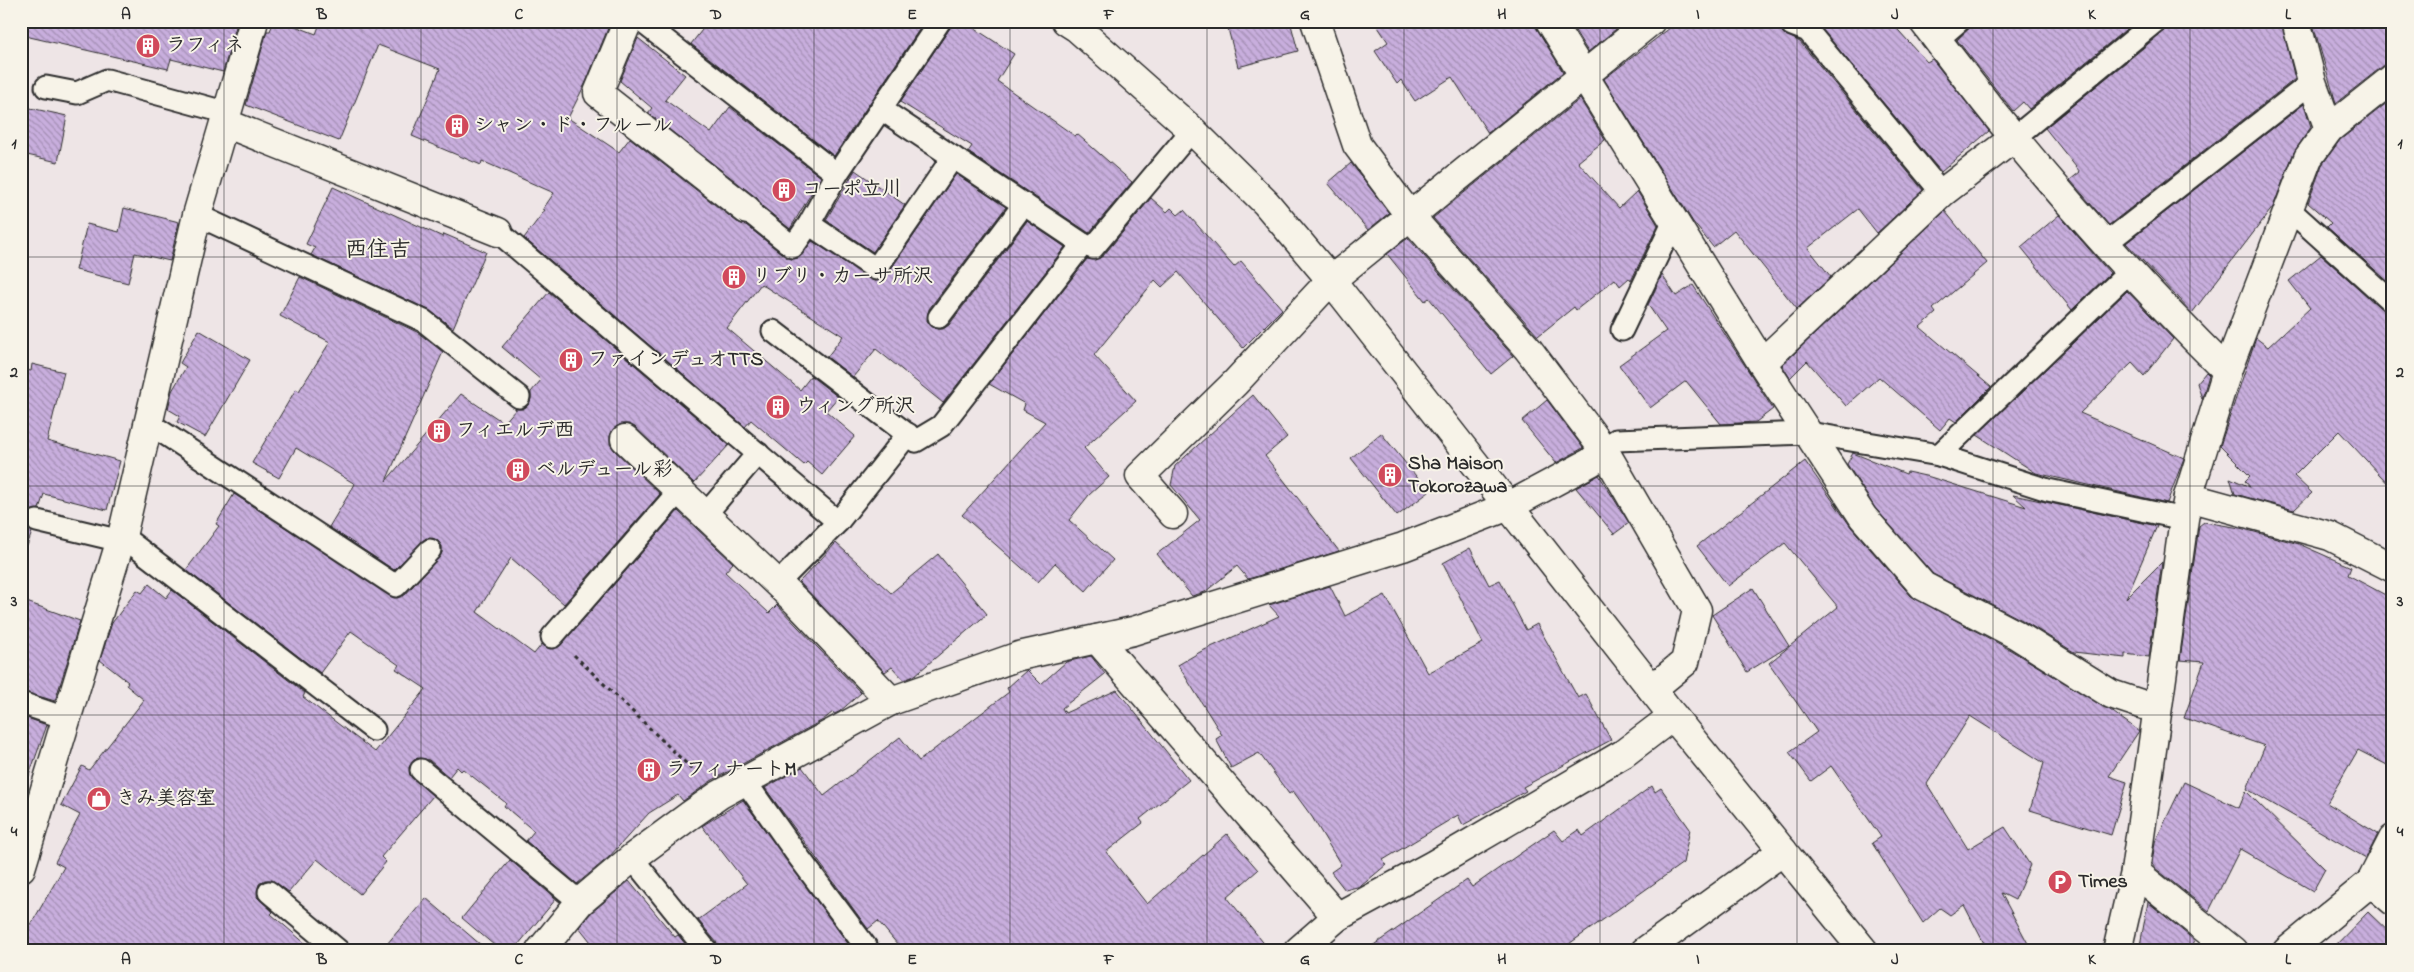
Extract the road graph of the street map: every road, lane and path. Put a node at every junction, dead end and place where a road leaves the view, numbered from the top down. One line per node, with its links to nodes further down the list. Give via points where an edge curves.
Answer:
1 (254, 21): 19 (street)
2 (628, 21): 27 (street, via 598,93)
3 (641, 21): 24 (lane)
4 (940, 21): 18 (lane)
5 (1315, 21): 30 (street, via 1357,145)
6 (1550, 21): 14 (street)
7 (1651, 21): 14 (street)
8 (1959, 21): 13 (lane)
9 (2156, 21): 22 (lane)
10 (2296, 21): 16 (street)
11 (1075, 24): 21 (street)
12 (1792, 24): 25 (lane, via 1808,31)
13 (1930, 31): 22 (street)
14 (1584, 75): 30 (street); 31 (street)
15 (2393, 78): 20 (street)
16 (2312, 82): 20 (street); 35 (lane)
17 (46, 87): 19 (lane, via 77,93 107,80)
18 (881, 109): 23 (lane); 24 (lane)
19 (226, 118): 29 (street); 33 (street)
20 (2329, 129): 28 (street, via 2308,158)
21 (1192, 130): 34 (lane, via 1093,248); 37 (street, via 1266,204)
22 (2015, 137): 25 (street); 35 (street)
23 (953, 157): 26 (lane); 32 (lane, via 876,269)
24 (837, 174): 32 (lane)
25 (1942, 193): 42 (street)
26 (1024, 204): 34 (lane); 39 (lane)
27 (747, 210): 32 (lane, via 793,247)
28 (2290, 210): 38 (lane); 43 (street)
29 (197, 215): 44 (lane, via 424,321); 45 (street)
30 (1410, 216): 37 (street); 49 (street, via 1528,350)
31 (1674, 221): 40 (lane); 42 (street)
32 (809, 224)
33 (498, 232): 50 (lane)
34 (1083, 244): 47 (lane, via 942,426 916,441)
35 (2105, 244): 36 (street)
36 (2129, 272): 43 (street); 51 (lane)
37 (1331, 280): 53 (street); 55 (street, via 1235,383 1140,476)
38 (2393, 303)
39 (939, 318)
40 (1622, 330)
41 (773, 331): 47 (lane)
42 (1762, 363): 46 (street)
43 (2227, 371): 54 (street)
44 (519, 397)
45 (147, 422): 59 (street); 60 (lane, via 396,586)
46 (1809, 433): 49 (lane, via 1616,440); 51 (lane); 68 (street, via 1862,517 1923,586 2015,634 2112,694)
47 (908, 434): 58 (lane)
48 (625, 439): 52 (street)
49 (1604, 450): 53 (street, via 1591,462); 65 (street, via 1697,610 1685,662)
50 (758, 453): 56 (lane); 58 (lane)
51 (1939, 455): 54 (lane, via 2048,490)
52 (680, 490): 56 (street); 63 (lane)
53 (1509, 506): 64 (street, via 1403,547 1161,623); 65 (street)
54 (2186, 508): 61 (street, via 2330,536); 68 (street)
55 (1172, 514)
56 (705, 515): 62 (street)
57 (37, 521): 59 (lane)
58 (838, 522): 62 (lane)
59 (122, 539): 70 (street); 71 (lane)
60 (430, 550)
61 (2393, 568)
62 (777, 584): 66 (street)
63 (552, 638): 74 (path, via 581,661)
64 (1097, 639): 66 (street, via 1019,656); 84 (street)
65 (1652, 689): 69 (street)
66 (891, 700): 73 (street)
67 (21, 703): 70 (lane)
68 (2156, 709): 79 (street)
69 (1673, 716): 76 (street); 84 (street, via 1623,754)
70 (68, 719): 78 (street)
71 (374, 730)
72 (421, 770): 83 (lane)
73 (745, 781): 74 (street); 88 (lane)
74 (719, 796): 77 (street)
75 (2393, 839): 80 (street)
76 (1783, 851): 90 (street); 91 (street)
77 (632, 858): 83 (street); 87 (lane)
78 (21, 868)
79 (2135, 872): 92 (street); 93 (street)
80 (2371, 882): 82 (street); 94 (street)
81 (269, 892): 86 (lane)
82 (2393, 901)
83 (580, 902): 85 (street)
84 (1337, 917): 89 (street)
85 (552, 946)
86 (339, 951)
87 (707, 951)
88 (870, 951)
89 (1298, 951)
90 (1645, 951)
91 (1864, 951)
92 (2117, 951)
93 (2233, 951)
94 (2287, 951)

